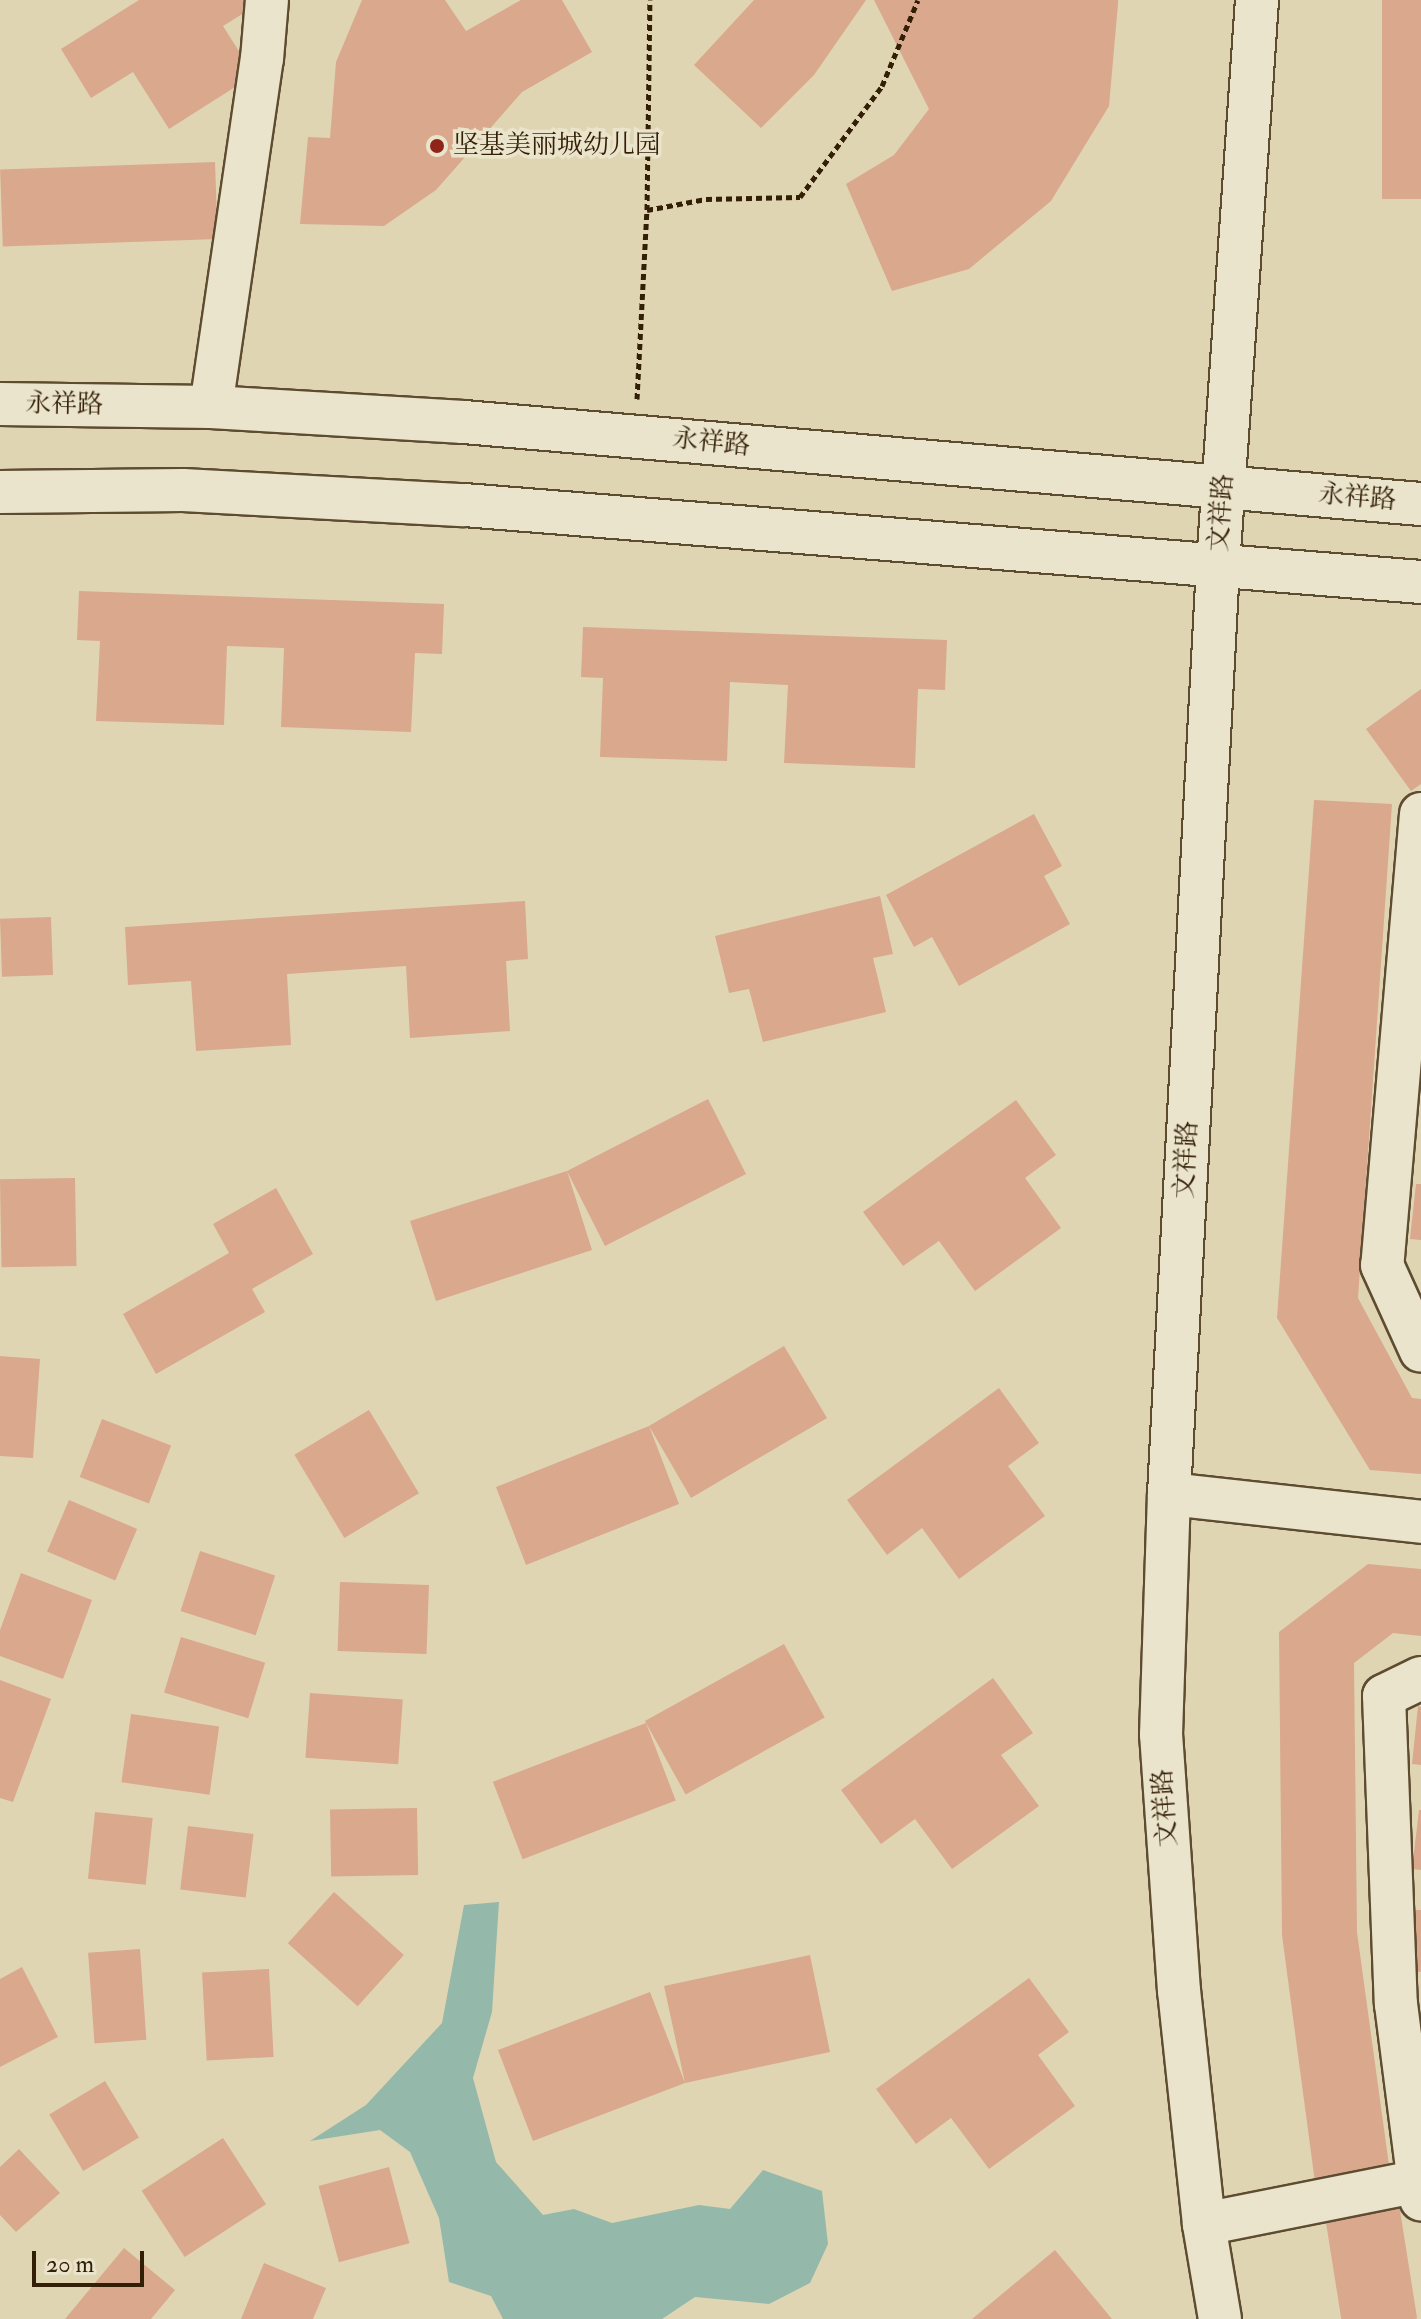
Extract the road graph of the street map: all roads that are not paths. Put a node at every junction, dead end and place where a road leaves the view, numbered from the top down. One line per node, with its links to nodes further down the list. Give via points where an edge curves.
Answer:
1 (267, 0): 4 (street)
2 (1257, 0): 5 (street, 文祥路)
3 (0, 404): 4 (street, 永祥路)
4 (211, 407): 5 (street, 永祥路, via 635,436)
5 (1225, 486): 7 (street, 永祥路); 8 (street, 文祥路)
6 (0, 492): 8 (street, via 183,490 449,504)
7 (1421, 504)
8 (1218, 565): 9 (street); 12 (street, 文祥路)
9 (1421, 582)
10 (1421, 814): 11 (street, via 1382,1265)
11 (1421, 1351)
12 (1169, 1494): 13 (street); 17 (street, 文祥路, via 1161,1735 1179,1991)
13 (1421, 1522)
14 (1421, 1678): 15 (street, via 1384,1696)
15 (1409, 2005): 16 (street)
16 (1420, 2190): 17 (street)
17 (1204, 2224): 18 (street, 文祥路)
18 (1220, 2319)

